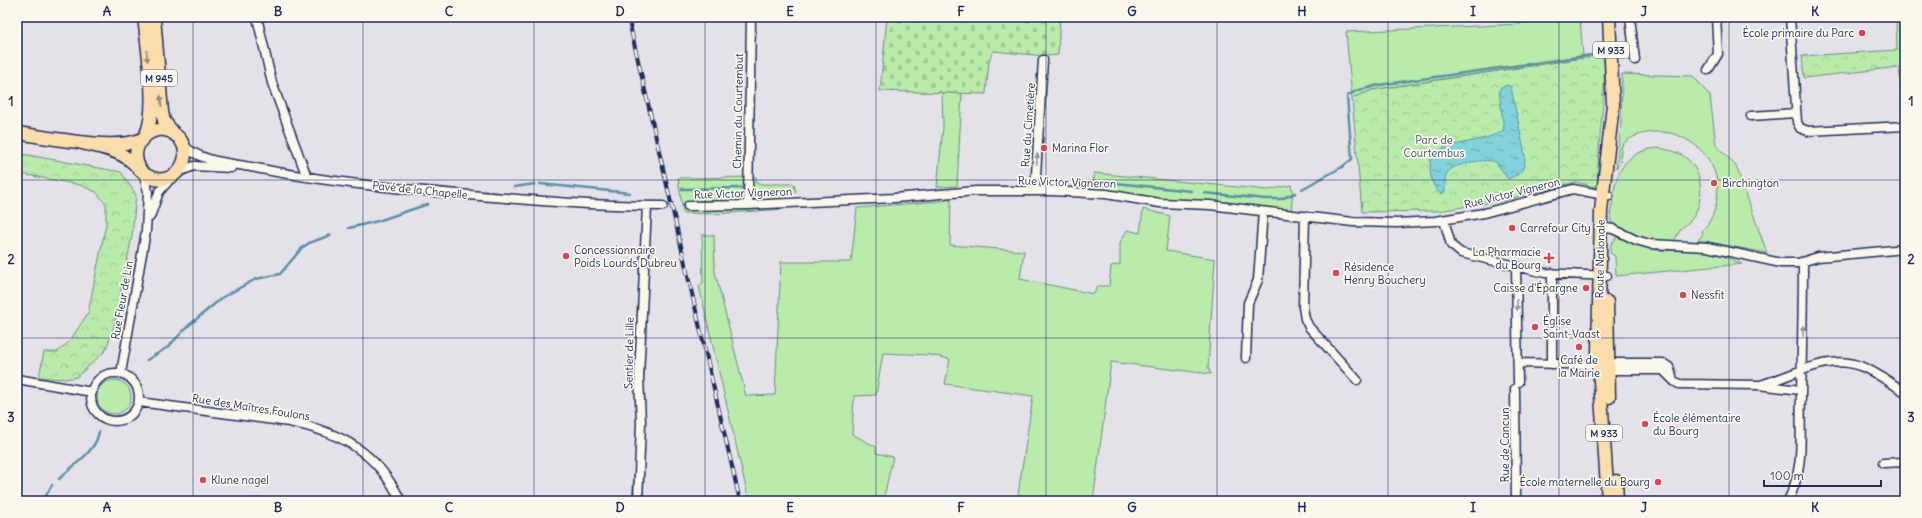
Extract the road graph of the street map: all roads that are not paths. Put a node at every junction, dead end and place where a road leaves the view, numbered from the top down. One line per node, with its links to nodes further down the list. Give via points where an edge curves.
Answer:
1 (144, 17): 17 (main road, M 945, one-way to 17, via 152,105 151,121)
2 (154, 17): 18 (main road, M 945, one-way to 2, via 164,122)
3 (256, 17): 23 (street, via 272,83)
4 (751, 17): 26 (street, Chemin du Courtembut)
5 (1609, 17): 25 (main road, Route Nationale / M 933, via 1613,105)
6 (1616, 17): 25 (main road, Route Nationale / M 933, via 1618,116)
7 (1630, 17): 11 (street)
8 (1716, 17): 12 (street, via 1718,54)
9 (1790, 17): 13 (street)
10 (1043, 60): 24 (street, Rue du Cimetière, one-way to 10)
11 (1634, 60)
12 (1708, 70)
13 (1796, 113): 14 (street); 15 (street, via 1798,125 1808,132)
14 (1750, 116)
15 (1905, 126)
16 (17, 133): 19 (main road, Pavé de la Chapelle)
17 (143, 137): 18 (main road, Pavé de la Chapelle, via 160,130 168,131); 19 (main road, Pavé de la Chapelle, via 123,144); 20 (main road, via 135,154)
18 (179, 140): 21 (street, Pavé de la Chapelle, via 191,151 210,159); 22 (main road, via 184,159)
19 (78, 142): 20 (main road, Pavé de la Chapelle, via 125,156)
20 (141, 170): 22 (main road, Pavé de la Chapelle, via 156,179); 34 (street, Rue Fleur de Lin, via 148,192)
21 (276, 172): 22 (street, via 201,165 188,167); 23 (street, Pavé de la Chapelle)
22 (175, 174): 34 (street, Rue Fleur de Lin, via 159,192)
23 (307, 177): 27 (street, Pavé de la Chapelle, via 401,189 529,200)
24 (1035, 191): 26 (street, Rue Victor Vigneron, via 976,191); 30 (street, Rue Victor Vigneron, via 1106,194 1160,203 1210,205)
25 (1605, 195): 32 (street, Rue Victor Vigneron, via 1570,190 1500,210); 33 (main road, Route Nationale / M 933)
26 (748, 205): 29 (street, Rue Victor Vigneron)
27 (647, 206): 28 (street, Pavé de la Chapelle); 56 (street, Sentier de Lille, via 639,377 641,423)
28 (662, 206)
29 (688, 206)
30 (1263, 212): 31 (street, Rue Victor Vigneron); 40 (street, via 1258,280 1248,303)
31 (1305, 216): 32 (street, Rue Victor Vigneron, via 1376,223); 47 (street, via 1305,319 1309,328)
32 (1444, 220): 37 (street, via 1449,241 1457,251)
33 (1604, 228): 36 (street, via 1650,244 1707,247 1780,263); 39 (main road, Route Nationale / M 933)
34 (146, 231): 45 (street, Rue Fleur de Lin)
35 (1905, 248): 36 (street, via 1818,257)
36 (1803, 262): 44 (street, one-way to 36)
37 (1516, 266): 38 (street); 41 (street, Rue de Cancun, one-way to 41)
38 (1552, 274): 39 (street); 42 (street)
39 (1603, 276): 43 (main road, Route Nationale / M 933)
40 (1246, 358)
41 (1518, 363): 42 (street); 57 (street, Rue de Cancun)
42 (1552, 364): 43 (street)
43 (1603, 365): 48 (street, via 1663,363 1670,367 1672,380 1679,384); 58 (main road, Route Nationale / M 933); 59 (main road, Route Nationale / M 933)
44 (1803, 370): 48 (street); 49 (street); 51 (street, via 1839,363 1855,364)
45 (121, 373): 50 (street, via 113,373 99,379); 52 (street, via 133,381 139,394)
46 (17, 379): 50 (street)
47 (1357, 380)
48 (1758, 386): 49 (street)
49 (1801, 390): 60 (street, via 1800,466)
50 (92, 392): 52 (street, via 94,408 106,419 118,420 130,416)
51 (1905, 392)
52 (139, 402): 55 (street, Rue des Maîtres Foulons, via 289,422 340,436 374,460)
53 (1883, 462): 54 (street)
54 (1905, 462)
55 (401, 501)
56 (638, 501)
57 (1516, 501)
58 (1608, 501)
59 (1618, 501)
60 (1788, 501)

